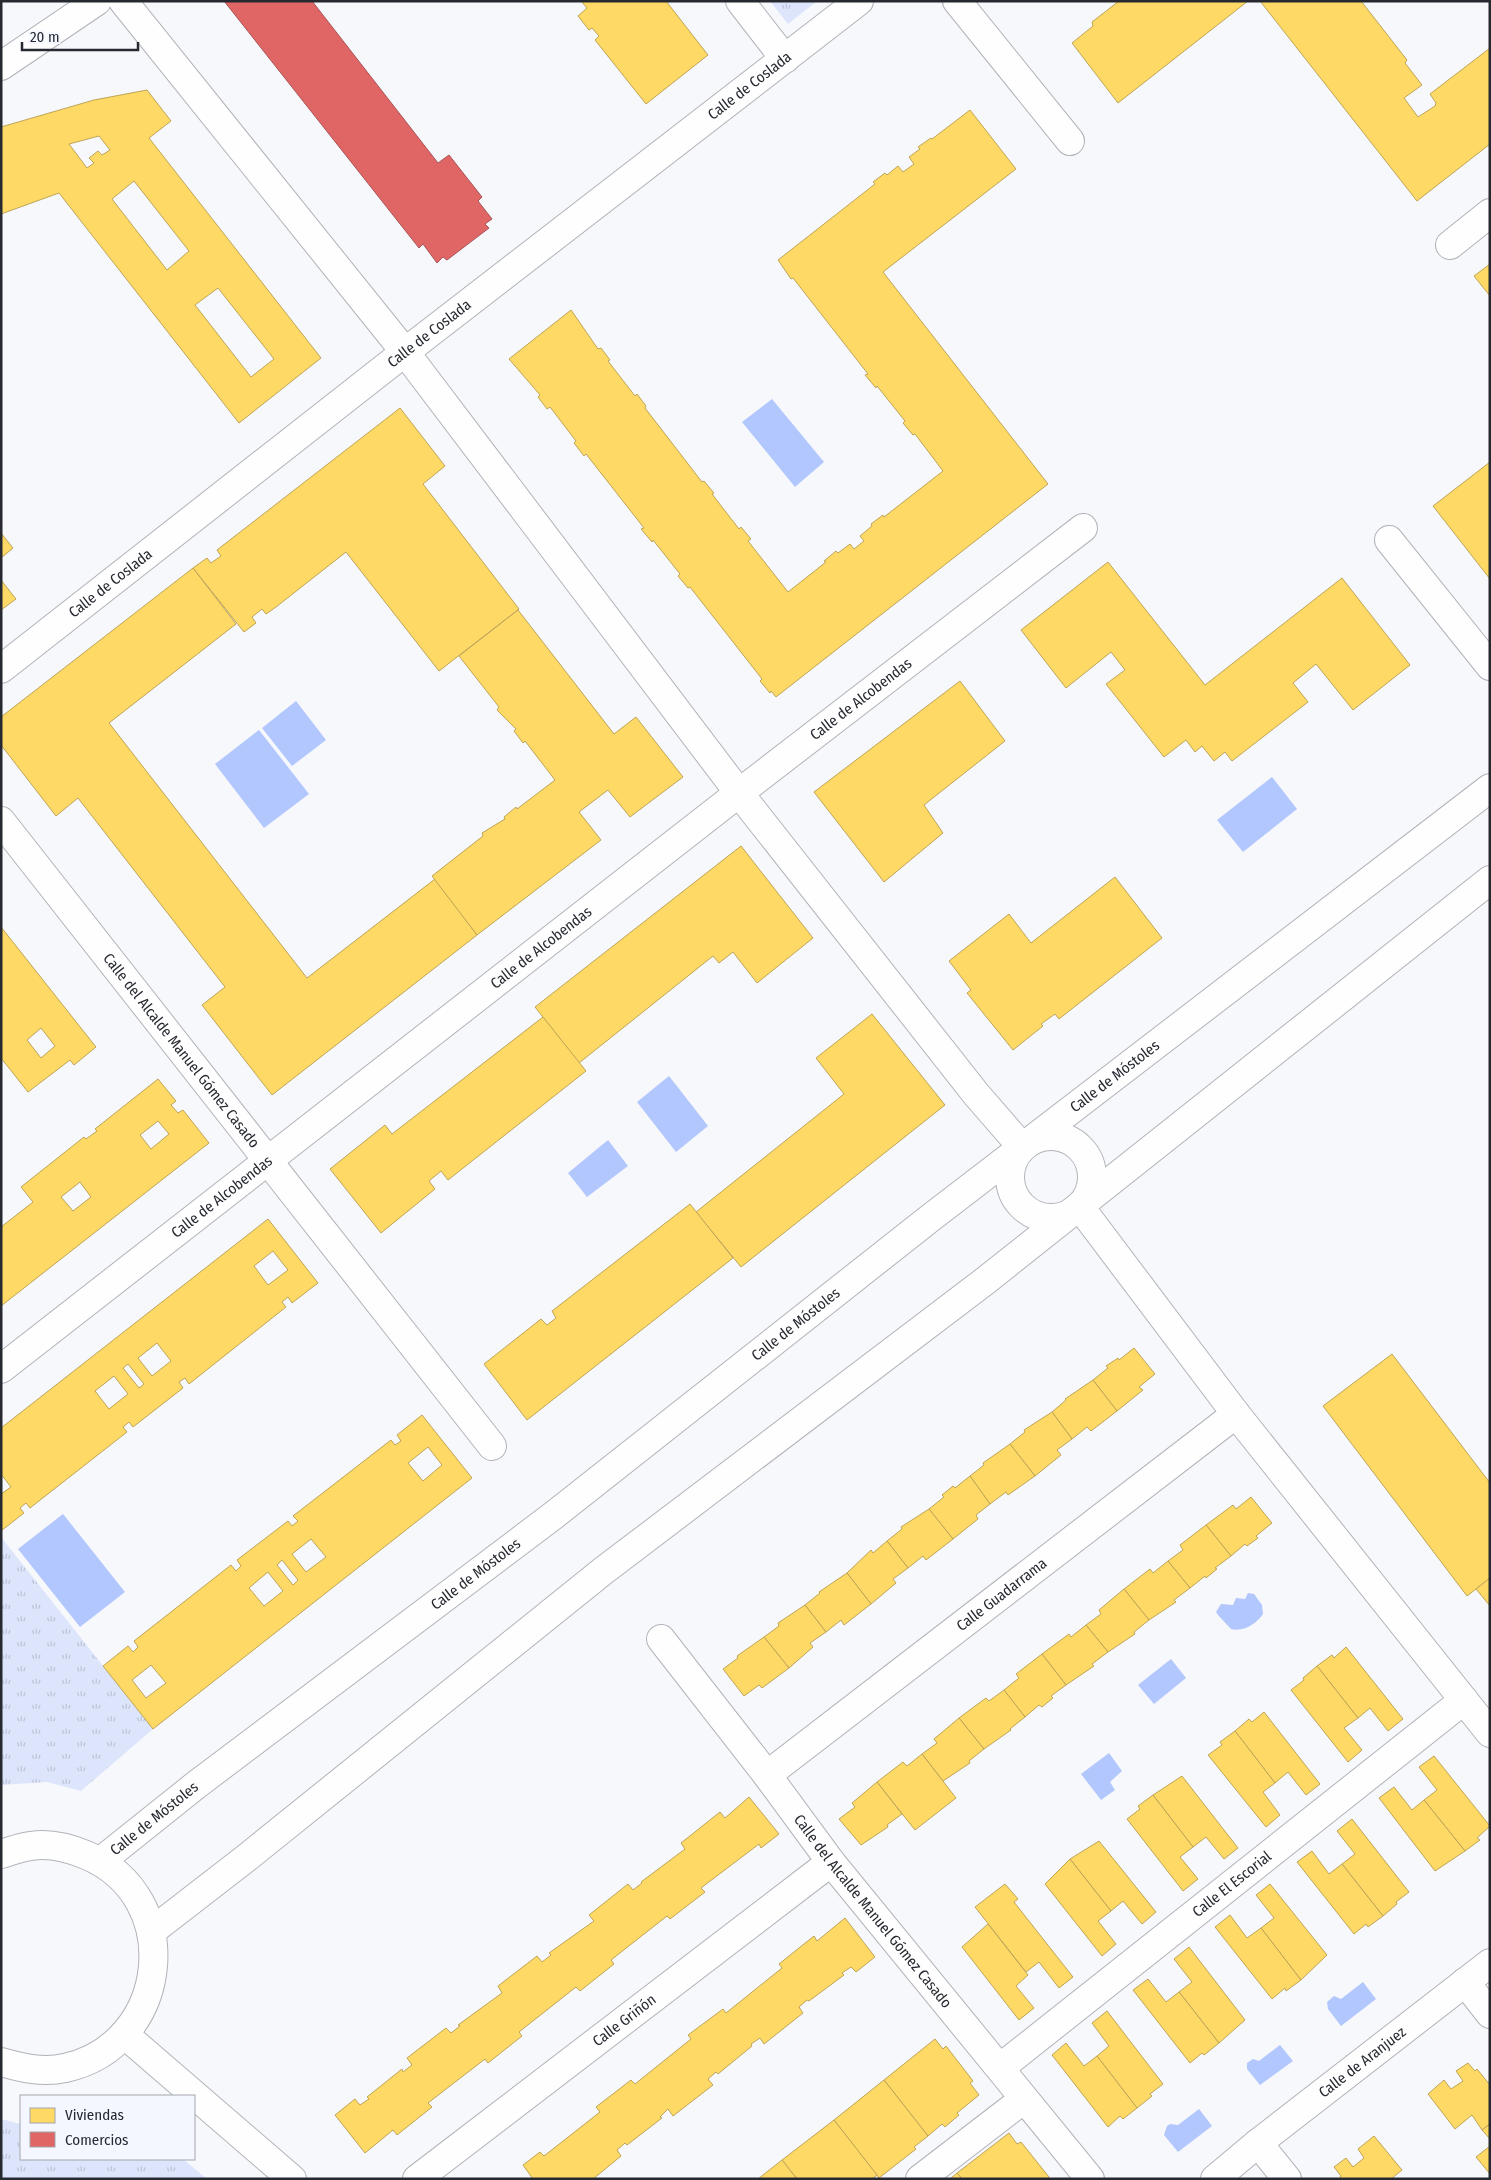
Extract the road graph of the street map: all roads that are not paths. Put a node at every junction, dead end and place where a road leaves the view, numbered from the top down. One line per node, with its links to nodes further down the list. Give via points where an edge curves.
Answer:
1 (98, 1): 7 (street)
2 (124, 1): 11 (street)
3 (740, 1): 6 (street)
4 (859, 1): 6 (street, Calle de Coslada)
5 (957, 1): 8 (street)
6 (785, 59): 11 (street, Calle de Coslada)
7 (1, 66)
8 (1070, 141)
9 (1490, 213): 10 (street)
10 (1450, 244)
11 (405, 352): 15 (street, Calle de Coslada); 17 (street)
12 (1082, 528): 17 (street, Calle de Alcobendas)
13 (1389, 540): 14 (street)
14 (1490, 666)
15 (1, 669)
16 (1490, 788): 20 (street, Calle de Móstoles)
17 (739, 793): 20 (street, via 976,1094); 21 (street, Calle de Alcobendas)
18 (1, 821): 21 (street, Calle del Alcalde Manuel Gómez Casado)
19 (1488, 886): 22 (street, via 1186,1119)
20 (1022, 1147): 22 (street, via 1013,1159 1011,1187 1027,1211 1039,1217 1054,1218 1068,1215); 22 (street, via 1032,1140 1058,1135 1081,1147 1090,1164 1092,1184); 31 (street, Calle de Móstoles, via 554,1515 196,1785)
21 (268, 1161): 23 (street, Calle de Alcobendas); 25 (street, Calle del Alcalde Manuel Gómez Casado)
22 (1080, 1207): 24 (street); 33 (street, via 603,1571)
23 (1, 1368)
24 (1236, 1414): 27 (street); 29 (street, Calle Guadarrama)
25 (492, 1446)
26 (661, 1639): 29 (street, Calle del Alcalde Manuel Gómez Casado)
27 (1464, 1700): 28 (street); 39 (street, Calle El Escorial)
28 (1490, 1733)
29 (767, 1775): 32 (street, Calle del Alcalde Manuel Gómez Casado)
30 (1, 1854): 31 (street, via 31,1845 68,1847)
31 (101, 1861): 33 (street, via 124,1880 141,1903)
32 (831, 1862): 39 (street, Calle del Alcalde Manuel Gómez Casado); 45 (street, Calle Griñón)
33 (152, 1931): 37 (street, via 154,1968 145,2004)
34 (1490, 1962): 35 (street, Calle de Aranjuez)
35 (1465, 1982): 36 (street); 43 (street, Calle de Aranjuez)
36 (1490, 2014)
37 (125, 2035): 38 (street, via 97,2056 64,2068 29,2070); 41 (street)
38 (1, 2062)
39 (1000, 2068): 42 (street, Calle del Alcalde Manuel Gómez Casado)
40 (195, 2095): 44 (street)
41 (195, 2095)
42 (1024, 2099): 46 (street); 47 (street, Calle del Alcalde Manuel Gómez Casado)
43 (1258, 2143): 48 (street, Calle de Aranjuez); 49 (street)
44 (292, 2179)
45 (417, 2179)
46 (920, 2179)
47 (1090, 2179)
48 (1216, 2179)
49 (1287, 2179)

